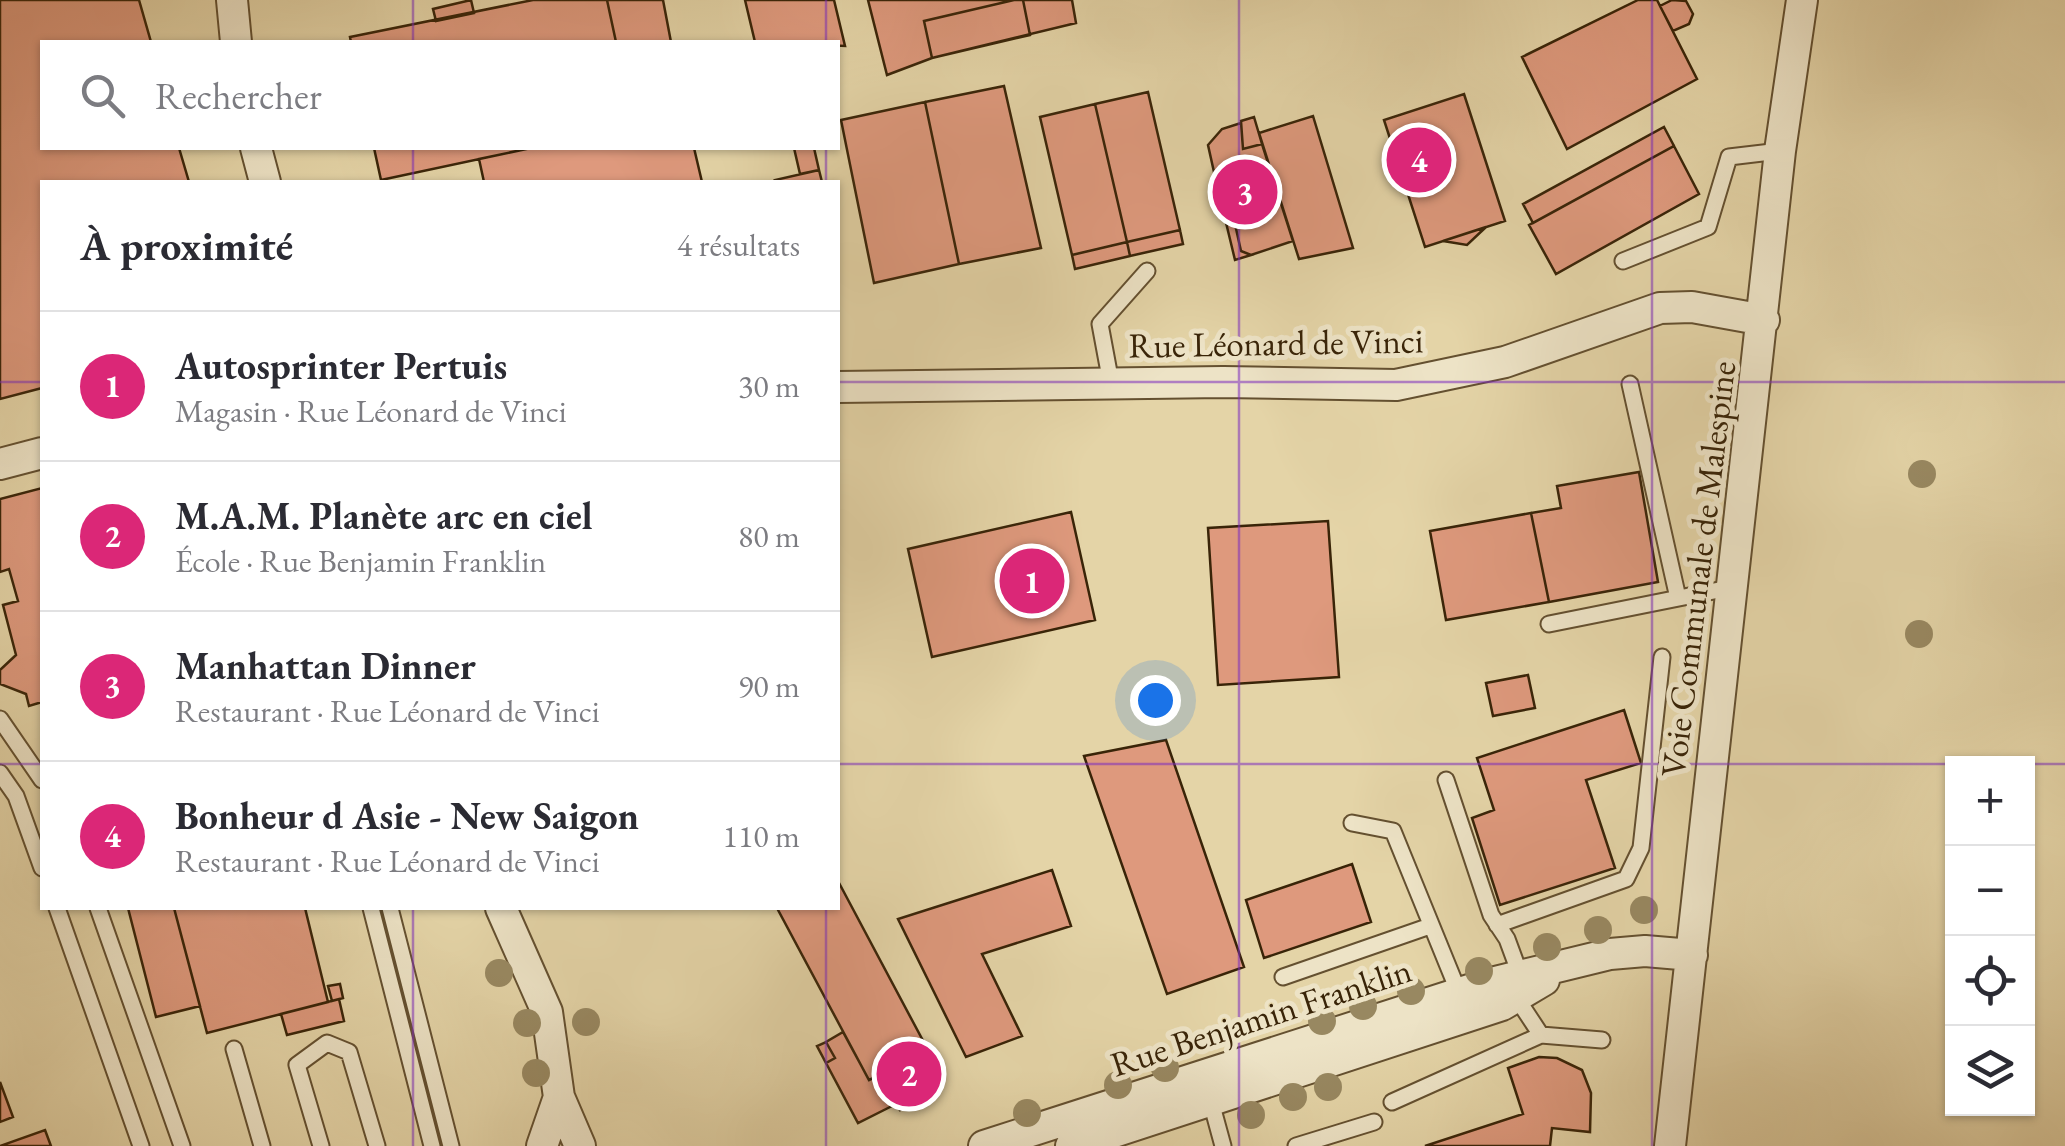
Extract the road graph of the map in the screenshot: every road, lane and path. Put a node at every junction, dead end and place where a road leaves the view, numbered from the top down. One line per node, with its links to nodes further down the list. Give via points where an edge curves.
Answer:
1 (232, 0): 3 (street)
2 (1802, 0): 5 (street, Voie Communale de Malespine)
3 (236, 40)
4 (257, 150): 6 (street)
5 (1780, 151): 7 (lane, via 1729,157 1708,227); 9 (street, Voie Communale de Malespine)
6 (264, 180)
7 (1623, 261)
8 (1148, 271): 10 (lane, via 1100,324)
9 (1764, 320): 10 (street, Rue Léonard de Vinci, via 1660,308 1505,362 1396,386); 15 (street, Voie Communale de Malespine)
10 (1111, 383): 12 (street, Rue Léonard de Vinci)
11 (1630, 384): 16 (lane)
12 (840, 387)
13 (40, 454): 14 (street)
14 (0, 464)
15 (1734, 587): 16 (lane); 32 (street, Voie Communale de Malespine)
16 (1678, 598): 17 (lane)
17 (1549, 624)
18 (1662, 657): 30 (lane, via 1641,848 1626,880)
19 (0, 719): 21 (lane)
20 (0, 773): 24 (lane, via 16,796)
21 (40, 777)
22 (1446, 780): 30 (lane)
23 (1352, 823): 31 (lane, via 1392,831)
24 (40, 862)
25 (58, 910): 43 (lane)
26 (99, 910): 44 (lane)
27 (372, 910): 48 (lane)
28 (391, 910): 49 (lane)
29 (502, 910): 39 (street, via 547,1012)
30 (1497, 925): 34 (lane)
31 (1430, 926): 33 (lane); 35 (lane)
32 (1692, 955): 34 (street, Rue Benjamin Franklin, via 1610,954); 56 (street, Voie Communale de Malespine)
33 (1283, 977)
34 (1519, 987): 35 (street, Rue Benjamin Franklin); 36 (lane); 40 (street, Rue Benjamin Franklin)
35 (1458, 993): 52 (street, Rue Benjamin Franklin)
36 (1540, 1035): 37 (lane); 41 (lane)
37 (1602, 1040)
38 (234, 1049): 45 (lane)
39 (559, 1097): 50 (street); 51 (street)
40 (1210, 1102): 53 (street, Rue Benjamin Franklin); 54 (lane)
41 (1392, 1102)
42 (1374, 1122): 55 (lane)
43 (141, 1146)
44 (182, 1146)
45 (262, 1146)
46 (321, 1146): 47 (lane, via 297,1064 327,1043 349,1052)
47 (376, 1146)
48 (432, 1146)
49 (451, 1146)
50 (542, 1146)
51 (580, 1146)
52 (984, 1146)
53 (1071, 1146)
54 (1222, 1146)
55 (1296, 1146)
56 (1670, 1146)

